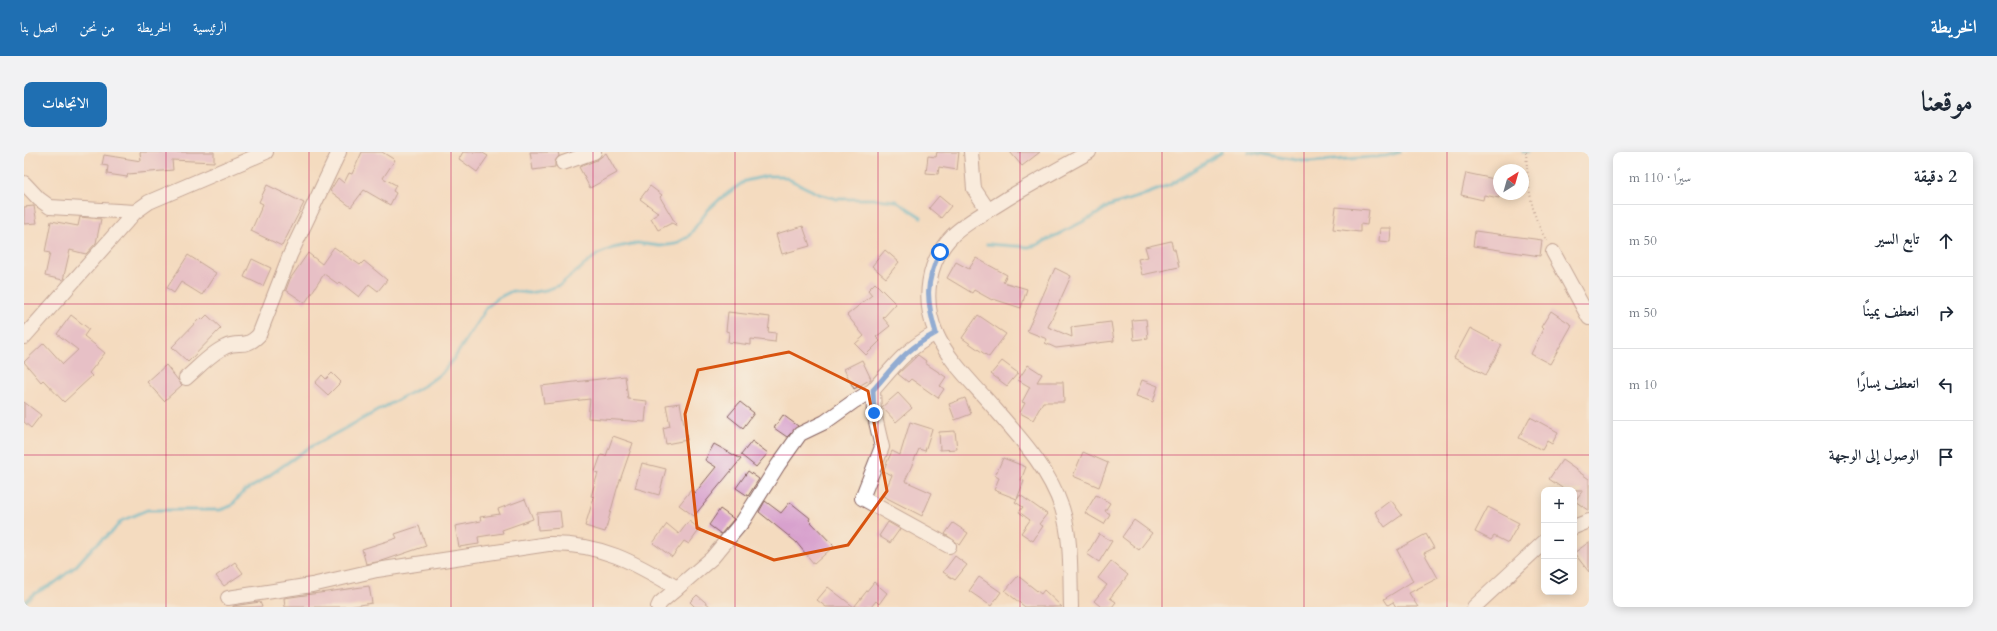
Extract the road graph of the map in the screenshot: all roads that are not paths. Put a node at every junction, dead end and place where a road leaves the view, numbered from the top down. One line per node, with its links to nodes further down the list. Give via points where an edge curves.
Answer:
1 (266, 152): 9 (street, via 149,202)
2 (339, 152): 14 (street, via 290,255 259,334 245,345 226,346)
3 (594, 152): 6 (street)
4 (971, 152): 8 (street, via 974,189)
5 (1090, 152): 8 (street)
6 (563, 163)
7 (24, 183): 9 (street, via 50,207)
8 (988, 210): 12 (street, via 953,235 940,252 931,271 928,292 930,314)
9 (135, 212): 13 (street)
10 (1553, 252): 11 (street)
11 (1589, 318)
12 (936, 333): 15 (street, via 906,352); 23 (street, via 951,357 1030,450 1055,490 1066,526)
13 (24, 337)
14 (186, 378)
15 (873, 390): 19 (street, via 874,413 882,447 862,498); 20 (street, via 825,422 800,434 743,521 712,558)
16 (1589, 521): 17 (street)
17 (1577, 526)
18 (1541, 545): 24 (street)
19 (949, 546)
20 (678, 588): 21 (street, via 640,565 613,553 569,544 548,544 377,570 312,585); 22 (street)
21 (228, 598)
22 (658, 607)
23 (1071, 607)
24 (1474, 607)

